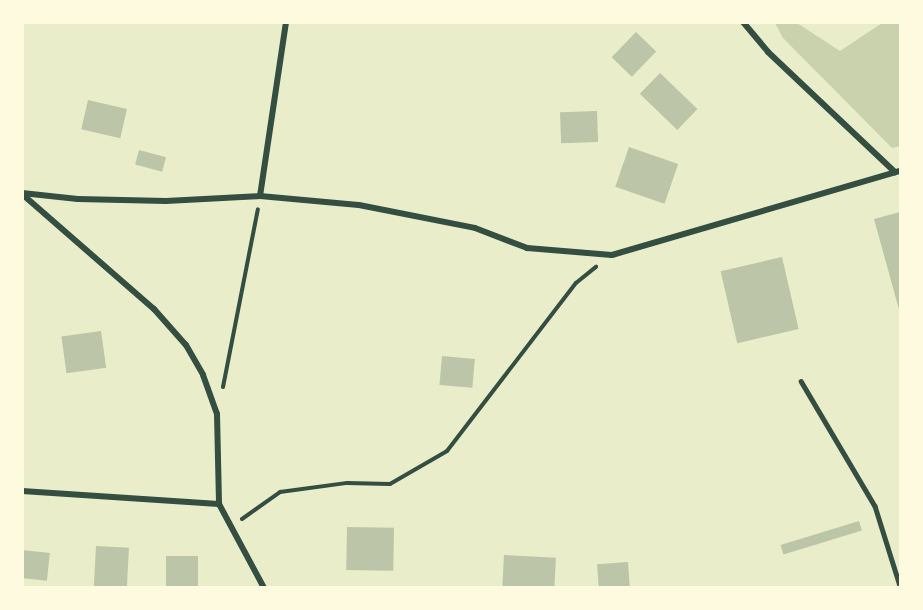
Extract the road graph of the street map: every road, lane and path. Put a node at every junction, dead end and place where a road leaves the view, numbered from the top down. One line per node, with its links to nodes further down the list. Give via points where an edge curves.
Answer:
1 (286, 22): 5 (street)
2 (743, 22): 3 (street, via 768,52)
3 (898, 171): 6 (street)
4 (22, 194): 5 (street, via 155,201); 8 (street, via 154,309 186,345 203,375)
5 (260, 196): 6 (street, via 371,207 475,228 526,248); 8 (path)
6 (612, 255): 11 (path, via 576,283 447,451 390,484 346,483 280,492)
7 (801, 381): 12 (lane, via 875,506)
8 (217, 414): 10 (street)
9 (22, 491): 10 (street)
10 (219, 504): 11 (street)
11 (231, 526): 13 (street)
12 (900, 586)
13 (264, 588)

